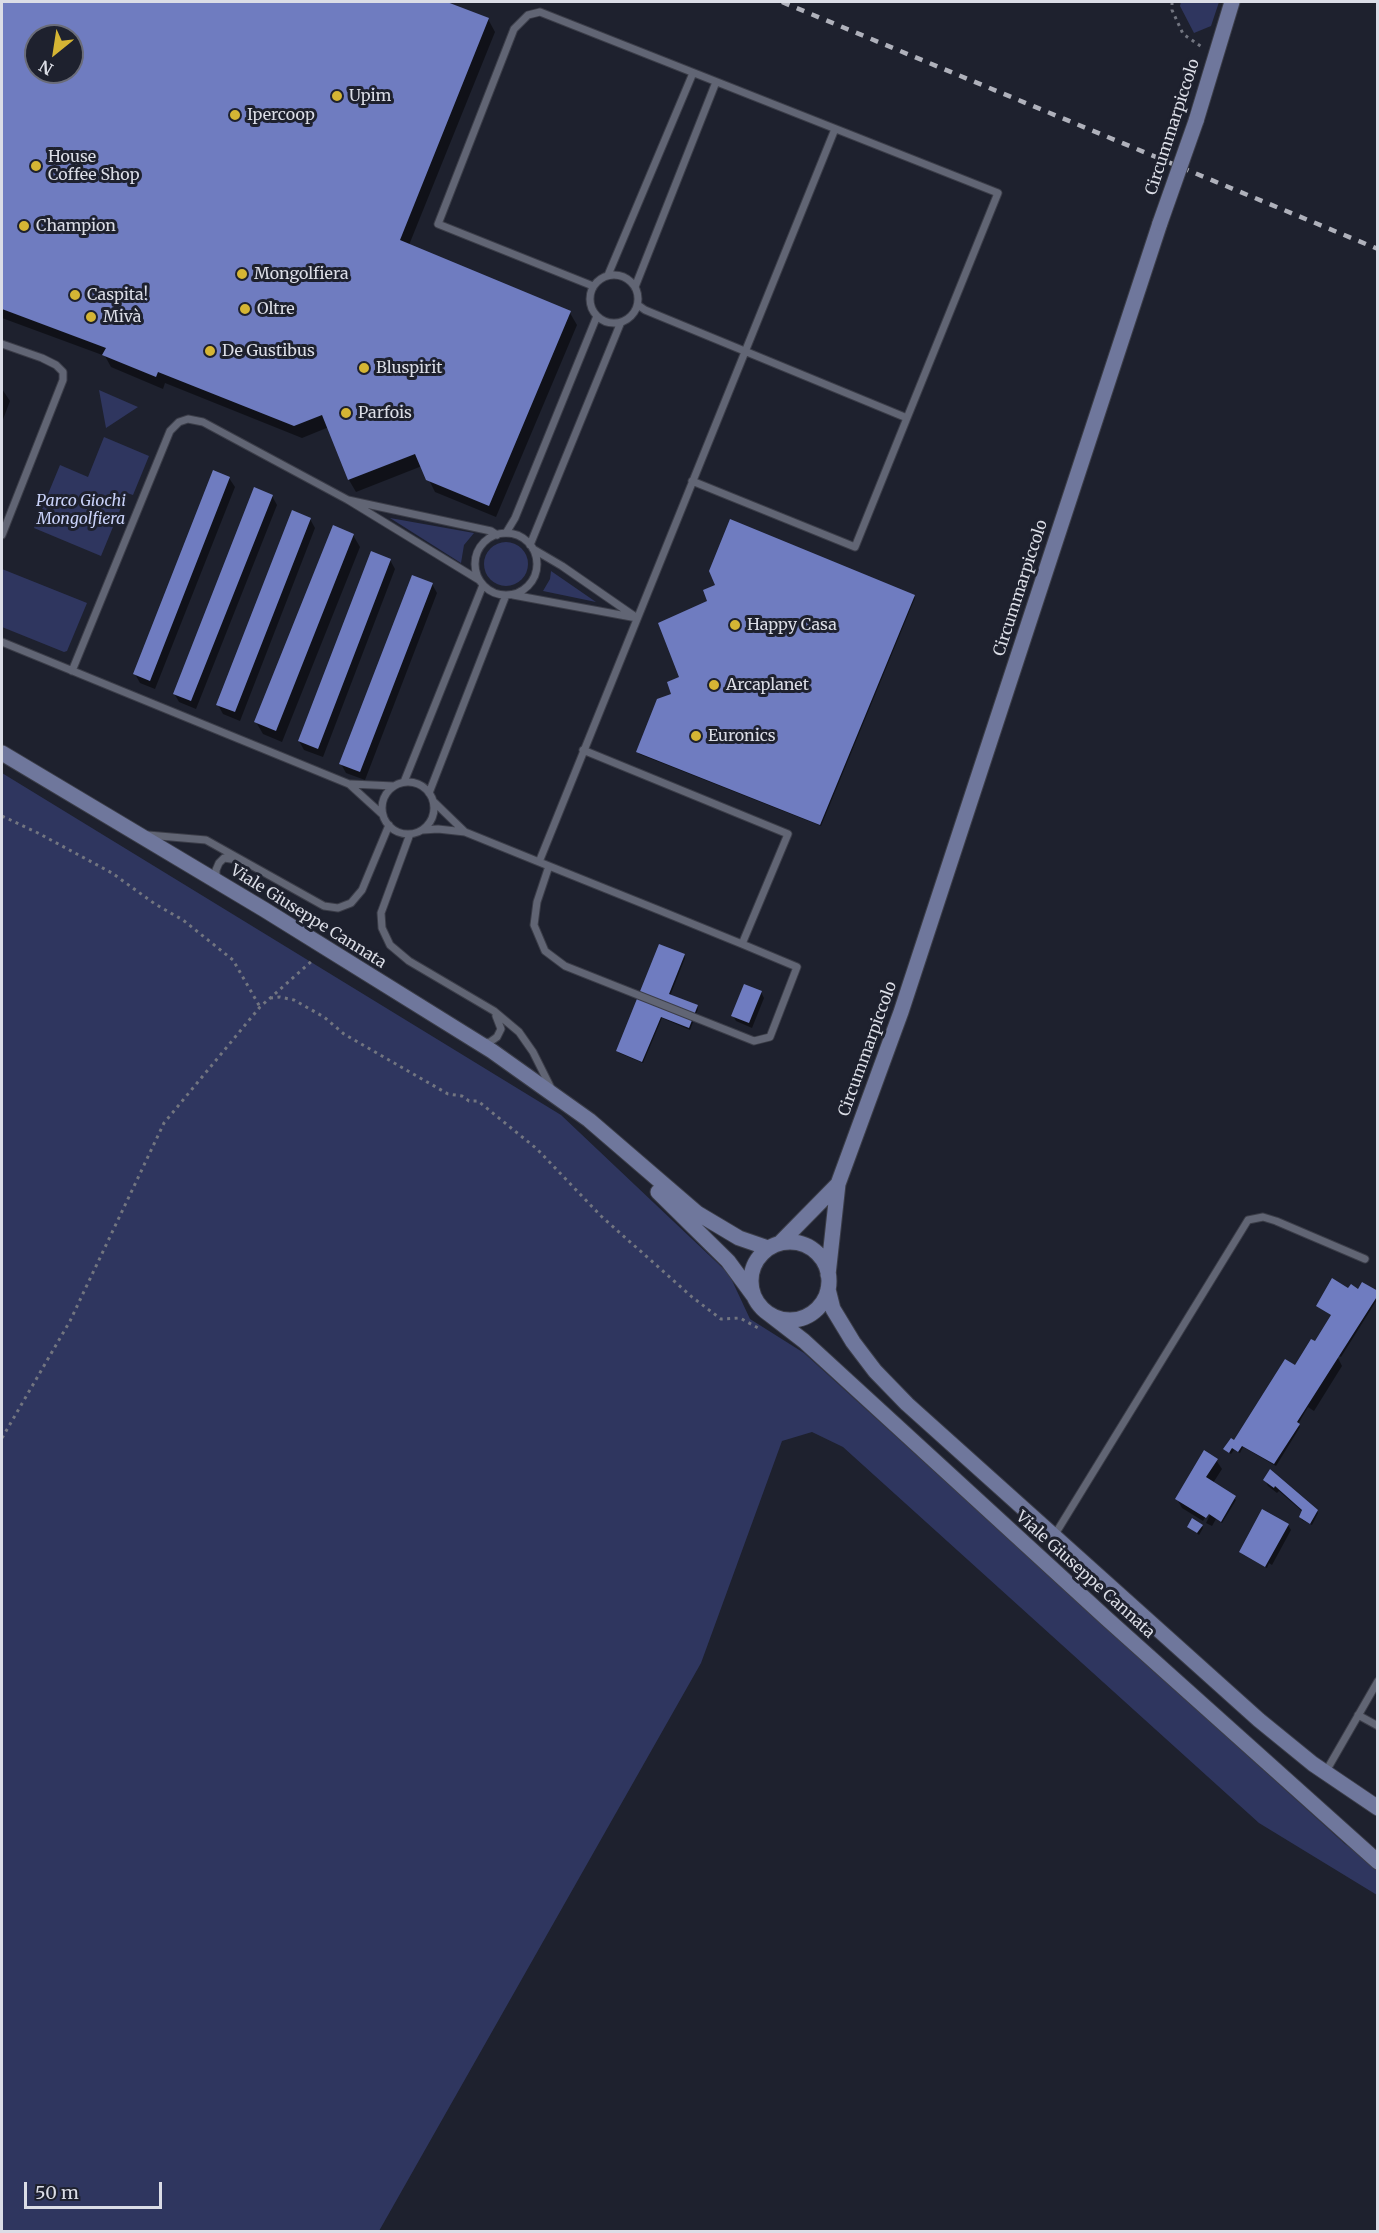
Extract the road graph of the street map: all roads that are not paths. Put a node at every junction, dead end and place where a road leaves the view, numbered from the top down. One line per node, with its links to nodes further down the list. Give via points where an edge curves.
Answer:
1 (1232, 2): 47 (street, Circummarpiccolo, bridge, via 901,1012)
2 (693, 73): 3 (lane); 5 (lane); 6 (lane, via 540,12 528,15 514,29 438,224)
3 (716, 82): 4 (lane); 7 (lane)
4 (835, 129): 12 (lane); 13 (lane, via 998,193)
5 (608, 275): 6 (lane); 7 (lane, via 624,276)
6 (593, 286): 9 (lane, via 590,302)
7 (635, 286): 8 (lane)
8 (638, 305): 10 (lane); 12 (lane)
9 (597, 316): 10 (lane, via 608,322); 16 (lane)
10 (621, 322): 19 (lane)
11 (2, 344): 17 (lane, via 56,365 63,372)
12 (745, 352): 13 (lane); 14 (lane)
13 (907, 418): 14 (lane, via 855,547)
14 (692, 481): 22 (lane)
15 (348, 500): 18 (lane); 20 (lane); 24 (lane, via 202,422 179,422 170,431)
16 (506, 533): 18 (lane); 19 (lane, via 518,536)
17 (2, 535)
18 (497, 535): 20 (lane, via 485,541 477,552 475,568)
19 (531, 547): 21 (lane, via 537,564 535,575 526,588); 22 (lane)
20 (481, 582): 21 (lane, via 490,591); 27 (lane)
21 (509, 595): 22 (lane); 30 (lane)
22 (636, 618): 25 (lane)
23 (2, 642): 24 (lane)
24 (72, 671): 28 (lane)
25 (583, 750): 39 (lane); 42 (lane, via 788,834)
26 (2, 753): 36 (street, Viale Giuseppe Cannata)
27 (405, 782): 29 (lane); 30 (lane, via 418,784)
28 (349, 784): 29 (lane); 32 (lane)
29 (395, 786): 32 (lane, via 384,798)
30 (429, 793): 31 (lane)
31 (433, 801): 34 (lane, via 432,818); 35 (lane)
32 (383, 815): 33 (lane)
33 (389, 825): 37 (lane); 38 (lane, via 362,890 351,903 338,908 324,906)
34 (421, 831): 35 (lane); 37 (lane)
35 (465, 832): 39 (lane)
36 (135, 833): 38 (lane, via 206,840); 41 (street, Viale Giuseppe Cannata)
37 (410, 834): 43 (lane, via 381,913 382,928 390,945 409,961)
38 (244, 861): 41 (lane, via 224,858 219,862 216,877)
39 (539, 862): 40 (lane)
40 (549, 866): 42 (lane); 42 (lane, via 534,926 545,951 565,966 754,1041 770,1038 797,967)
41 (225, 887): 44 (street, Viale Giuseppe Cannata)
42 (742, 944)
43 (494, 1011): 44 (lane, via 501,1029 490,1042); 45 (lane, via 519,1032)
44 (480, 1044): 45 (street, Viale Giuseppe Cannata)
45 (555, 1095): 46 (street, Viale Giuseppe Cannata)
46 (590, 1120): 48 (street, Viale Giuseppe Cannata, via 697,1213 740,1238); 51 (street, Viale Giuseppe Cannata, via 728,1261)
47 (838, 1184): 48 (street, Circummarpiccolo); 50 (street, Circummarpiccolo)
48 (774, 1246): 50 (street, via 793,1242 806,1245 824,1263); 51 (street, via 758,1257 752,1269)
49 (1365, 1259): 53 (lane, via 1276,1221 1263,1217 1248,1220)
50 (828, 1282): 52 (street, via 823,1300 805,1317 793,1320); 53 (street, Viale Giuseppe Cannata, via 833,1309 874,1371)
51 (753, 1295): 52 (street)
52 (769, 1314): 59 (street, Viale Giuseppe Cannata, via 804,1341)
53 (1054, 1536): 57 (street, Viale Giuseppe Cannata, via 1259,1720)
54 (1377, 1681): 55 (lane)
55 (1358, 1715): 56 (lane); 57 (lane)
56 (1377, 1726)
57 (1325, 1773): 58 (street, Viale Giuseppe Cannata)
58 (1377, 1808)
59 (1377, 1862)

